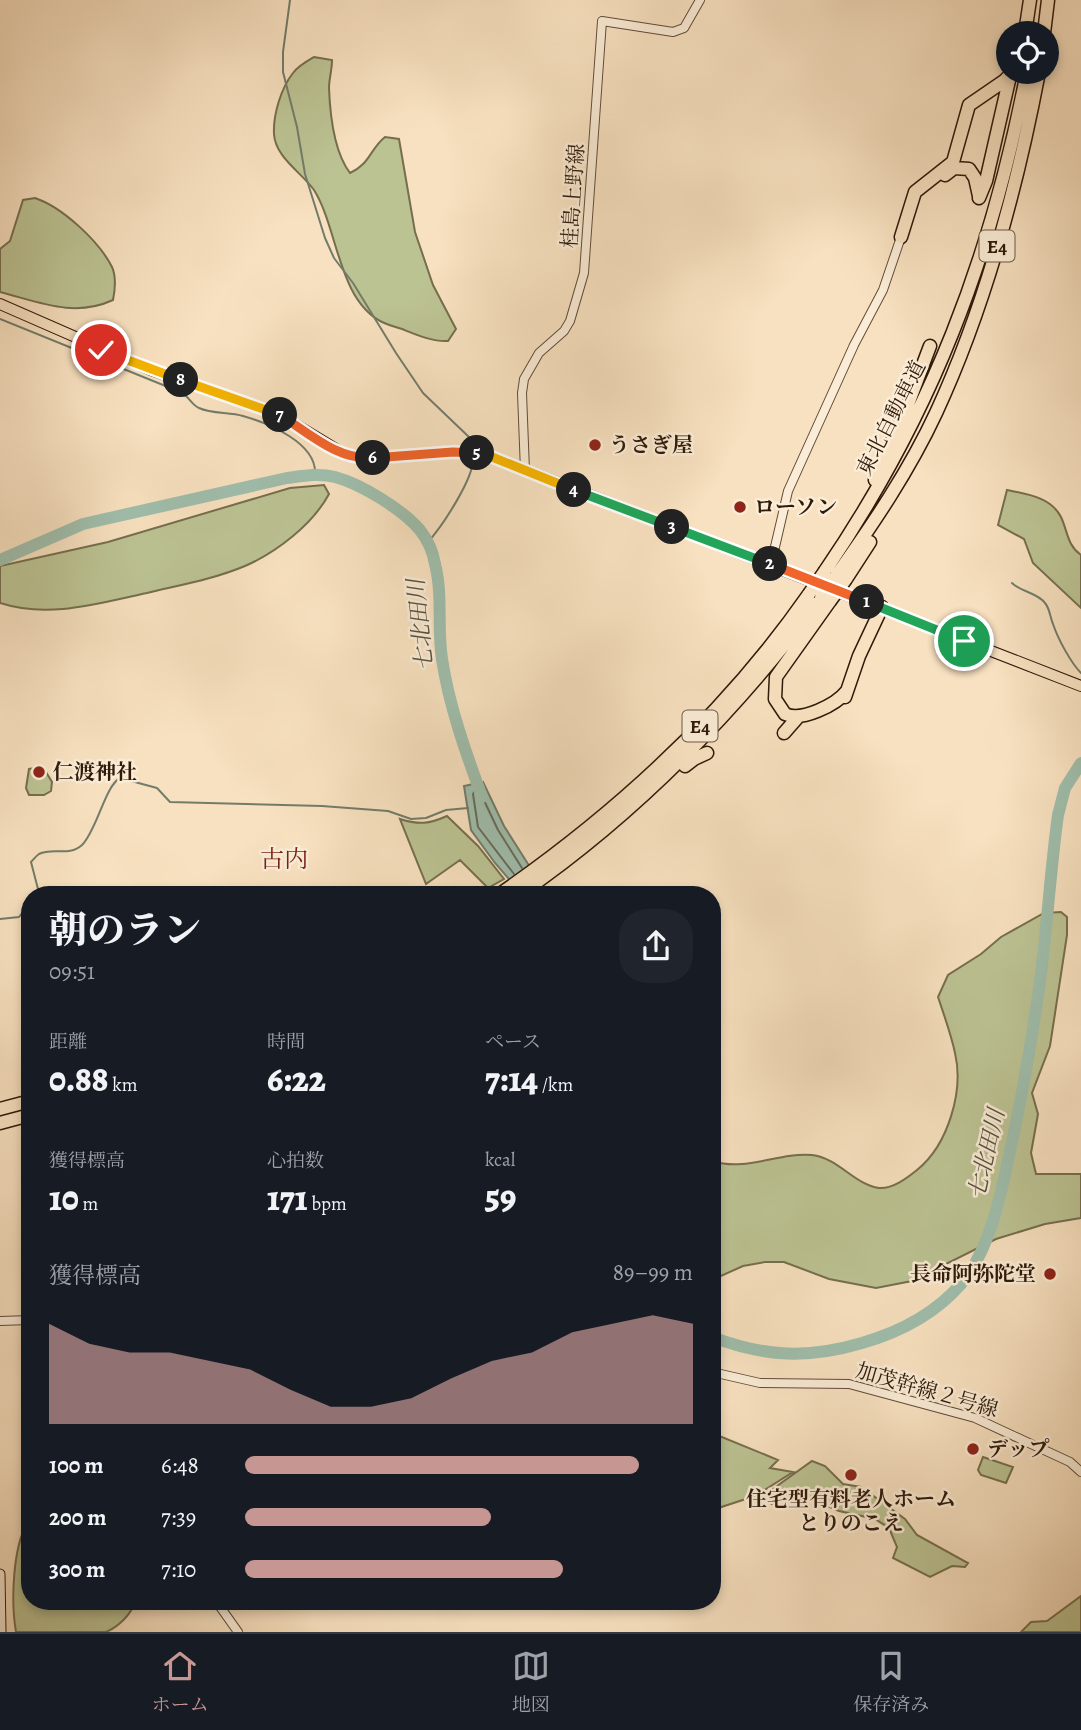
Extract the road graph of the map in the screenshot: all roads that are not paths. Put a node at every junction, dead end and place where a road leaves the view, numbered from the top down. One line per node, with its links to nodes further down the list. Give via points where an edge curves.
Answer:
1 (700, 0): 16 (street, 桂島上野線, via 684,28 673,32 602,21 584,273 570,321 539,353 524,379)
2 (1030, 0): 5 (highway)
3 (1037, 0): 6 (highway)
4 (1048, 0): 7 (highway)
5 (1027, 21)
6 (1034, 21)
7 (1045, 21)
8 (998, 84): 12 (highway, via 969,104 953,162 918,188)
9 (1010, 84): 12 (highway, via 979,198 973,173 957,168 921,193)
10 (1024, 84): 17 (highway, 東北自動車道 / E4, via 998,204 946,352 905,440)
11 (1036, 84): 19 (highway, 東北自動車道 / E4, via 995,254 936,415 900,481)
12 (912, 205): 13 (highway)
13 (901, 237): 18 (street, via 883,290 788,491)
14 (0, 304): 16 (main road, via 151,370 278,414 344,454 368,458 475,453)
15 (930, 346): 17 (highway)
16 (525, 471): 18 (main road)
17 (844, 543): 19 (highway, 東北自動車道 / E4)
18 (771, 564): 21 (main road)
19 (836, 576): 20 (highway, 東北自動車道 / E4, bridge); 20 (highway, bridge)
20 (820, 598): 23 (highway, via 776,677 776,703); 26 (highway, 東北自動車道 / E4, via 720,721); 27 (highway, 東北自動車道 / E4, via 683,743)
21 (882, 607): 22 (main road); 23 (highway, via 847,691 836,703)
22 (1081, 686)
23 (797, 721): 24 (highway)
24 (784, 733)
25 (707, 753): 26 (highway)
26 (608, 827): 27 (highway, 東北自動車道 / E4)
27 (574, 846): 28 (highway, 東北自動車道 / E4); 29 (highway, 東北自動車道 / E4)
28 (512, 886)
29 (529, 886)
30 (21, 1103): 31 (highway)
31 (0, 1109)
32 (21, 1117): 33 (highway)
33 (0, 1123)
34 (21, 1320): 35 (street)
35 (0, 1321)
36 (721, 1375): 37 (street, 加茂幹線２号線, via 760,1383 849,1384 922,1403 975,1418 1070,1462)
37 (1081, 1472)
38 (0, 1574): 39 (main road)
39 (0, 1598): 41 (main road)
40 (222, 1610): 42 (street)
41 (2, 1632)
42 (238, 1632)

